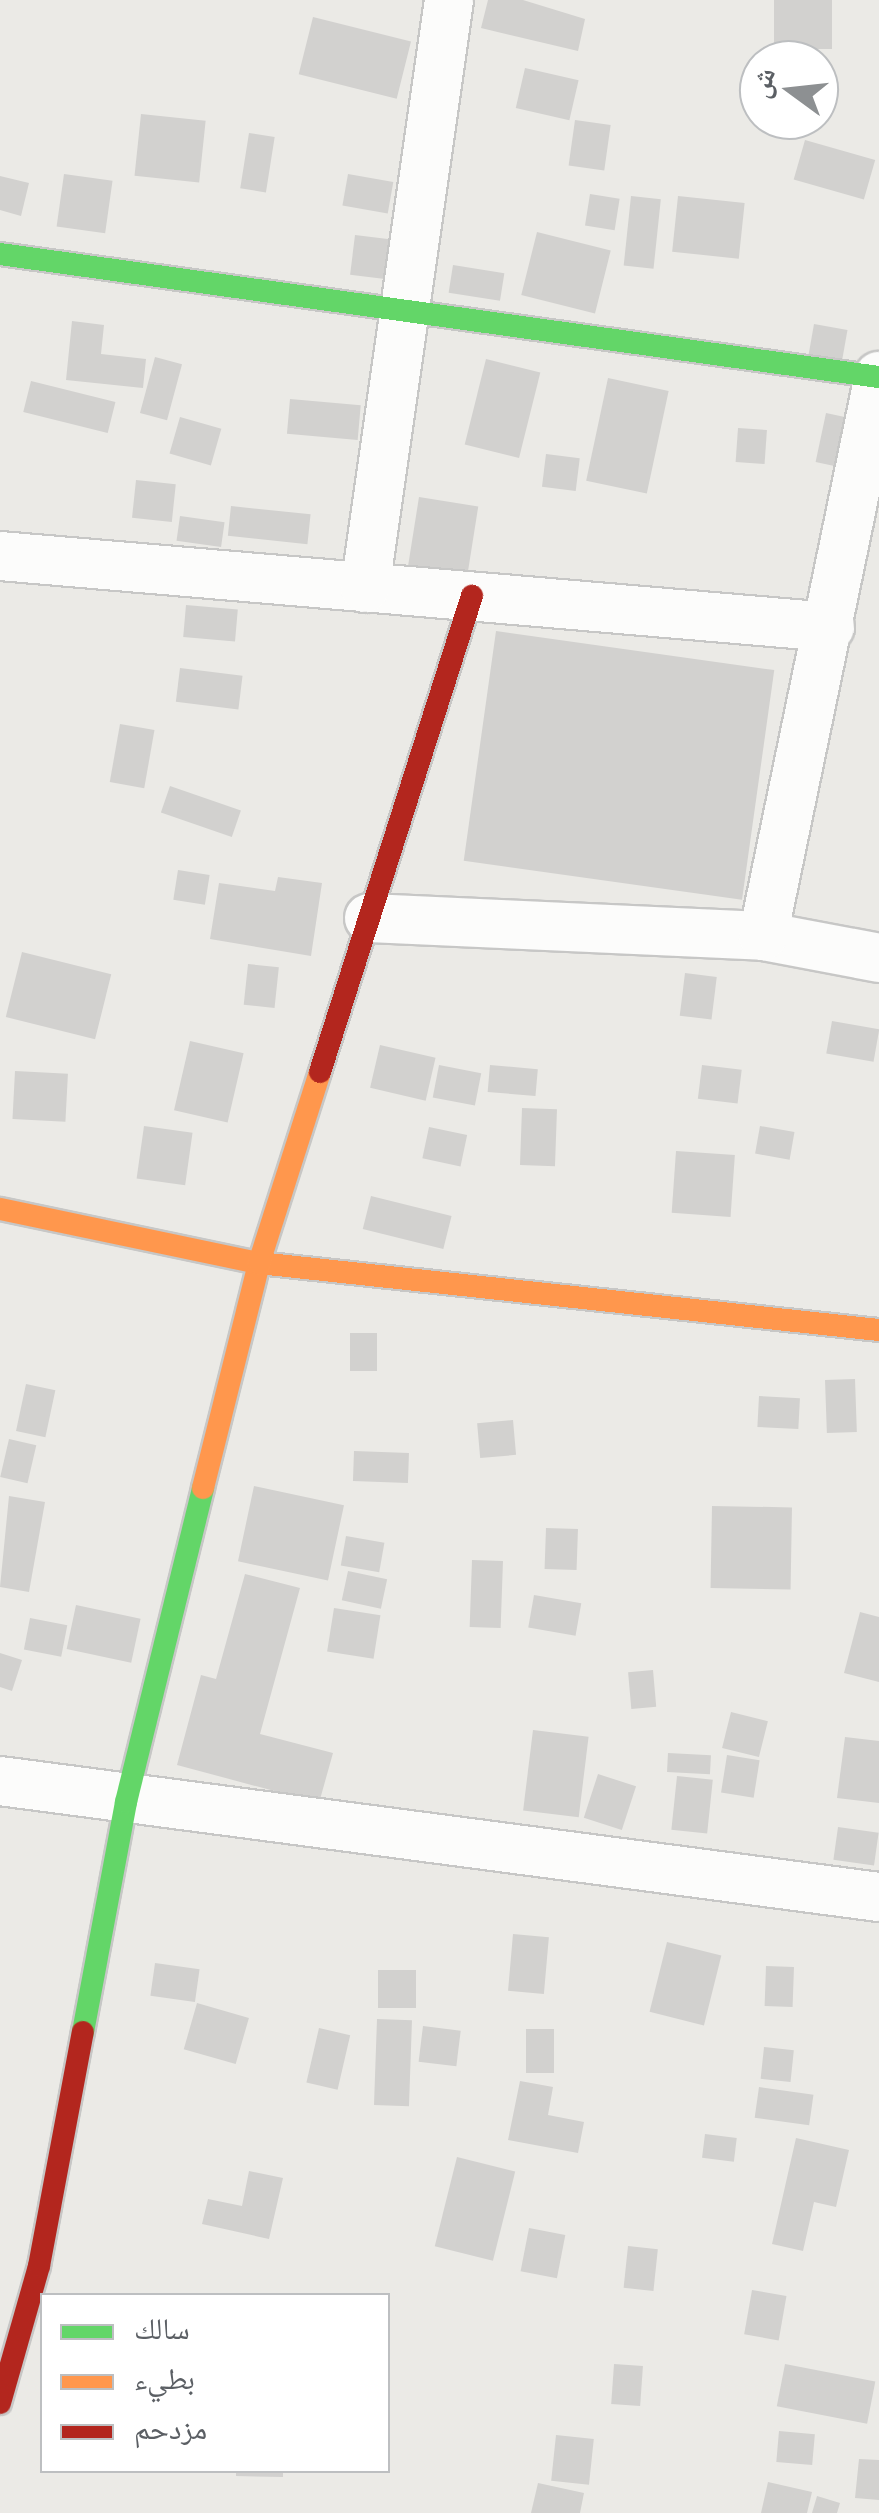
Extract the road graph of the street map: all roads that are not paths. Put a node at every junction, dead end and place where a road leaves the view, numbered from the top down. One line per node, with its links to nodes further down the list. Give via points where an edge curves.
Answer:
1 (449, 0): 3 (street)
2 (0, 254): 3 (street)
3 (400, 310): 4 (street); 7 (street)
4 (879, 376): 5 (street)
5 (867, 514): 9 (street)
6 (0, 556): 7 (street)
7 (365, 588): 8 (street)
8 (472, 596): 9 (street); 10 (street)
9 (830, 627): 11 (street)
10 (369, 918): 11 (street); 14 (street)
11 (763, 936): 12 (street)
12 (879, 958)
13 (0, 1209): 14 (street)
14 (258, 1263): 15 (street); 17 (street)
15 (879, 1330)
16 (0, 1781): 17 (street)
17 (126, 1802): 18 (street, via 534,1848); 19 (street, via 39,2266)
18 (879, 1897)
19 (3, 2374)

